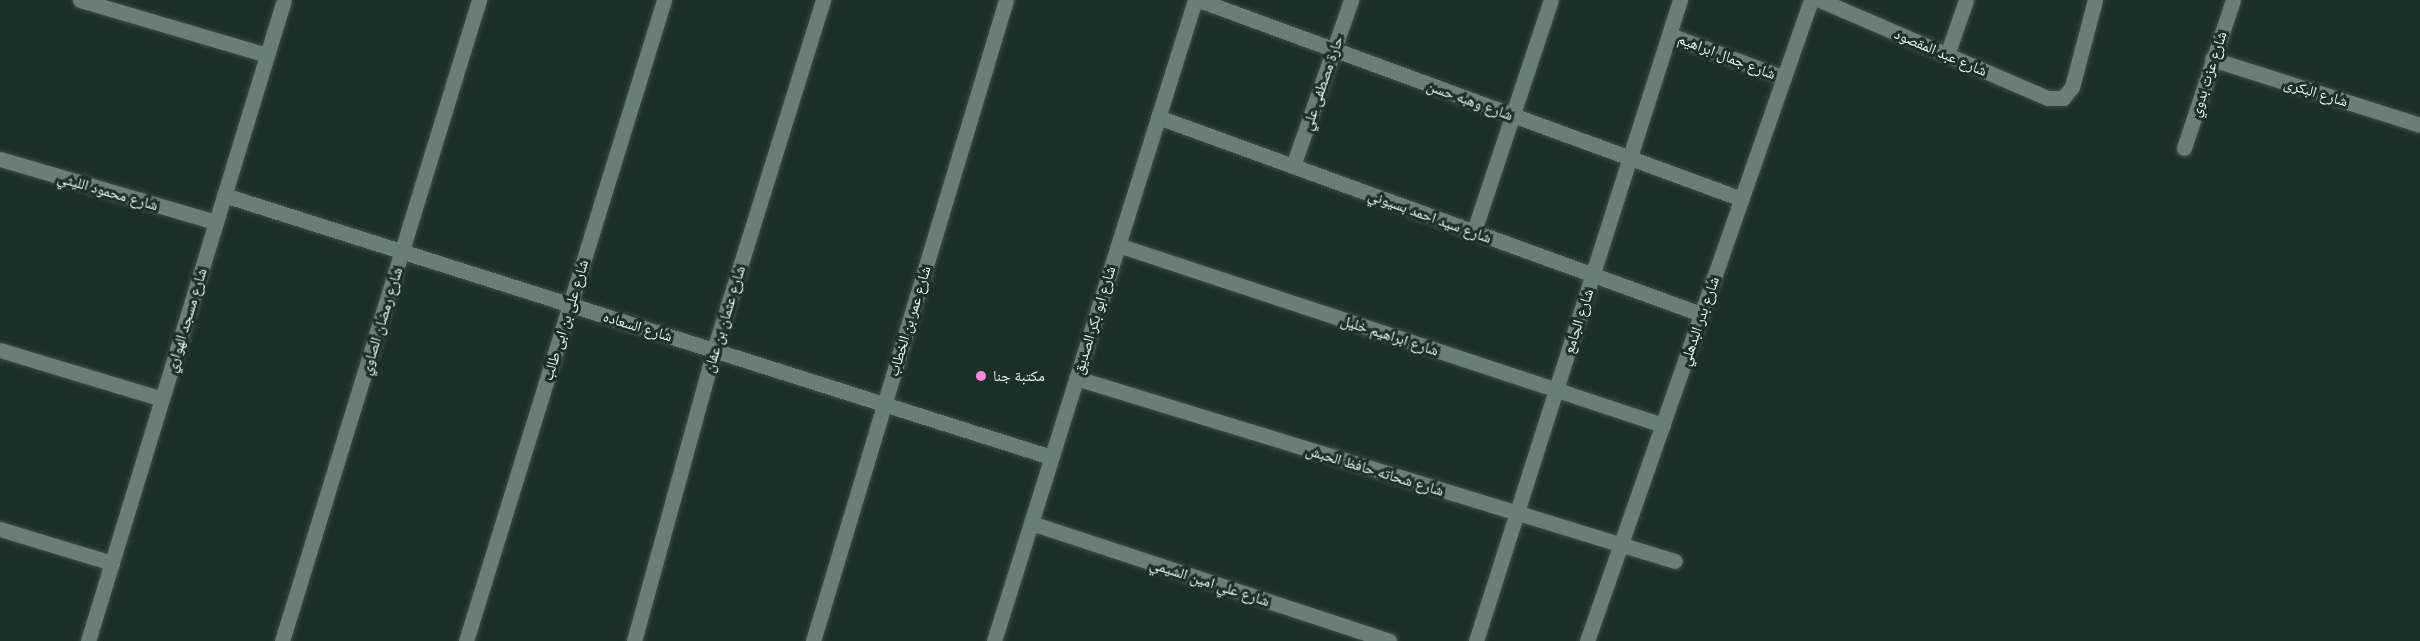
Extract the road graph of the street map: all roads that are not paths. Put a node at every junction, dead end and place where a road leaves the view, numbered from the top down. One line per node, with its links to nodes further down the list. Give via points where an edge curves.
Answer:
1 (80, 0): 18 (street)
2 (284, 0): 18 (street, شارع مسجد الهواري)
3 (479, 0): 34 (street, شارع رمضان الصاوي)
4 (664, 0): 36 (street, شارع على بن ابى طالب)
5 (823, 0): 39 (street, شارع عثمان بن عفان)
6 (1006, 0): 43 (street, شارع عمر بن الخطاب)
7 (1197, 0): 17 (street, شارع وهبه حسن); 23 (street, شارع ابو بكر الصديق)
8 (1351, 0): 17 (street, حارة مصطفى علي)
9 (1551, 0): 22 (street)
10 (1680, 0): 16 (street, شارع الجامع)
11 (1811, 0): 21 (street, شارع بدر البدهلي)
12 (1820, 0): 19 (street, شارع عبد المقصود)
13 (1966, 0): 19 (street)
14 (2095, 0): 19 (street, شارع عبد المقصود, via 2072,87 2063,98 2048,98)
15 (2233, 0): 20 (street, شارع عزت بدوي)
16 (1670, 35): 21 (street, شارع جمال ابراهيم); 26 (street, شارع الجامع)
17 (1334, 50): 22 (street, شارع وهبه حسن); 28 (street, حارة مصطفى علي)
18 (267, 55): 29 (street, شارع مسجد الهواري)
19 (1947, 55)
20 (2212, 59): 24 (street, شارع البكرى); 25 (street, شارع عزت بدوي)
21 (1784, 78): 30 (street, شارع بدر البدهلي)
22 (1513, 115): 26 (street, شارع وهبه حسن); 32 (street)
23 (1158, 117): 28 (street, شارع سيد احمد بسيوني); 33 (street, شارع ابو بكر الصديق)
24 (2420, 125)
25 (2184, 148)
26 (1630, 158): 30 (street, شارع وهبه حسن); 35 (street, شارع الجامع)
27 (0, 159): 31 (street, شارع محمود الليثي)
28 (1293, 166): 32 (street, شارع سيد احمد بسيوني)
29 (224, 195): 31 (street, شارع مسجد الهواري); 34 (street, شارع السعاده)
30 (1742, 199): 37 (street, شارع بدر البدهلي)
31 (216, 222): 42 (street, شارع مسجد الهواري)
32 (1474, 231): 35 (street, شارع سيد احمد بسيوني)
33 (1118, 245): 40 (street, شارع ابو بكر الصديق); 41 (street, شارع ابراهيم خليل)
34 (402, 252): 36 (street, شارع السعاده); 53 (street, شارع رمضان الصاوي)
35 (1593, 275): 37 (street, شارع سيد احمد بسيوني); 41 (street, شارع الجامع)
36 (570, 305): 39 (street, شارع السعاده); 54 (street, شارع على بن ابى طالب)
37 (1701, 314): 44 (street, شارع بدر البدهلي)
38 (0, 350): 42 (street)
39 (714, 350): 43 (street, شارع السعاده); 55 (street, شارع عثمان بن عفان)
40 (1076, 378): 45 (street, شارع ابو بكر الصديق); 46 (street, شارع شحاته حافظ الحبش)
41 (1556, 390): 44 (street, شارع ابراهيم خليل); 46 (street, شارع الجامع)
42 (162, 399): 51 (street, شارع مسجد الهواري)
43 (884, 404): 45 (street, شارع السعاده); 56 (street, شارع عمر بن الخطاب)
44 (1663, 425): 49 (street, شارع بدر البدهلي)
45 (1051, 457): 47 (street, شارع ابو بكر الصديق)
46 (1517, 513): 49 (street, شارع شحاته حافظ الحبش); 59 (street, شارع الجامع)
47 (1030, 523): 57 (street, شارع ابو بكر الصديق); 58 (street, شارع علي امين الشيمي)
48 (0, 529): 51 (street)
49 (1620, 544): 50 (street, شارع شحاته حافظ الحبش); 60 (street, شارع بدر البدهلي)
50 (1675, 561)
51 (112, 563): 52 (street, شارع مسجد الهواري)
52 (88, 641)
53 (282, 641)
54 (466, 641)
55 (634, 641)
56 (813, 641)
57 (994, 641)
58 (1389, 641)
59 (1476, 641)
60 (1587, 641)

